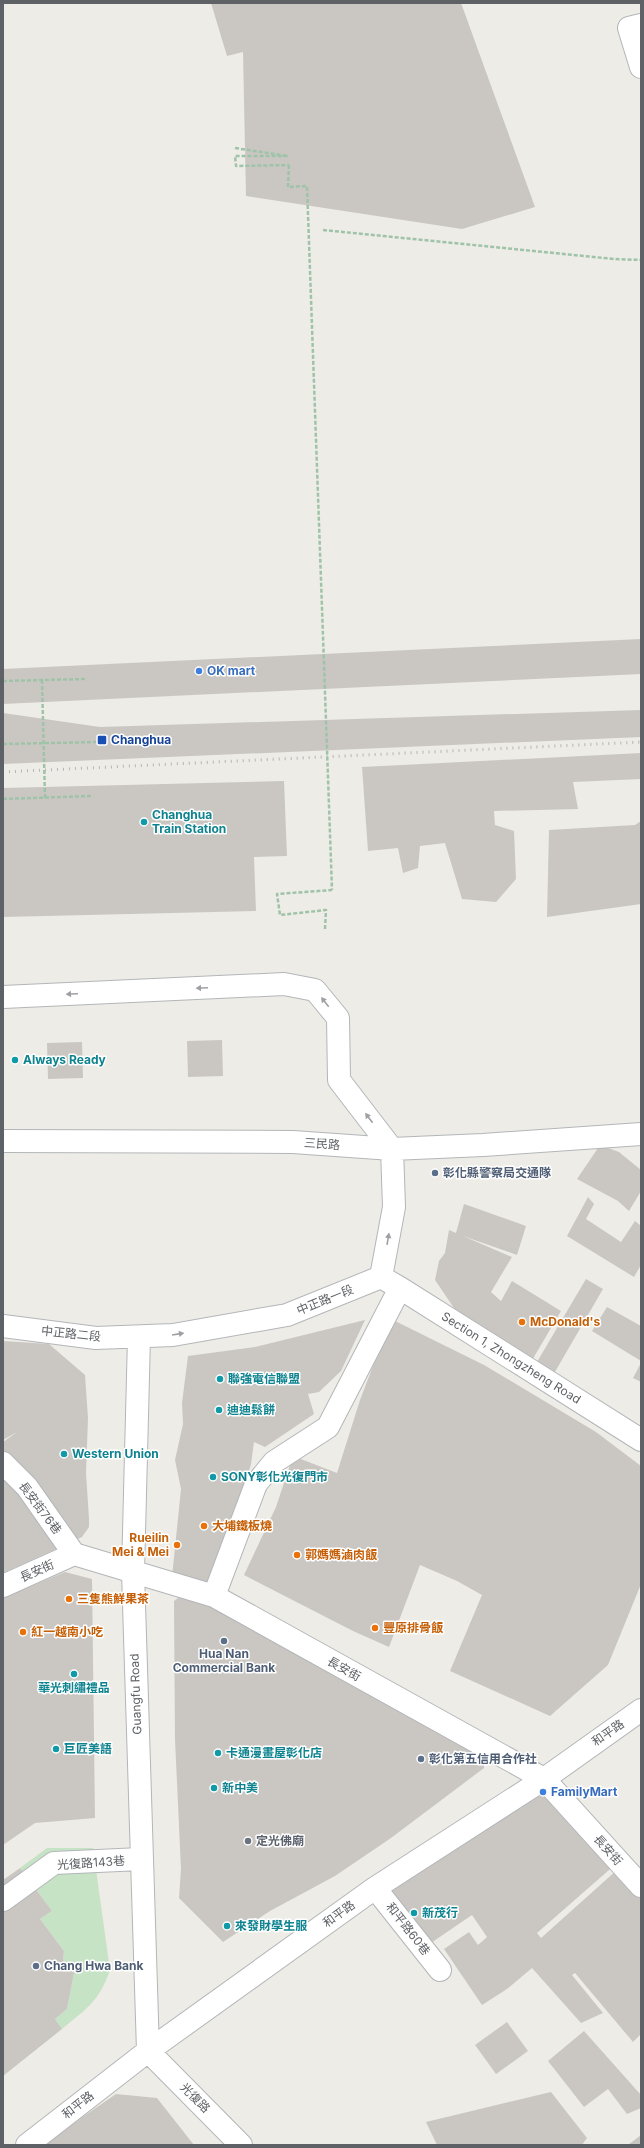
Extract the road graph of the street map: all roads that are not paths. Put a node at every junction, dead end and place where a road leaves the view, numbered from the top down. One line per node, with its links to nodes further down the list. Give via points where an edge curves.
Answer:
1 (641, 25): 2 (street, via 629,28)
2 (641, 67)
3 (3, 997): 6 (street, one-way to 3, via 339,1080 338,1018 315,990 284,984)
4 (641, 1134): 6 (street, 三民路)
5 (3, 1141): 6 (street, 三民路, via 293,1142)
6 (392, 1149): 7 (street, one-way to 6, via 394,1207)
7 (381, 1277): 8 (street, Section 1, Zhongzheng Road); 10 (street, 中正路一段, one-way to 7, via 173,1336 287,1315)
8 (400, 1288): 11 (street, Section 1, Zhongzheng Road); 16 (street, via 328,1427 274,1462 256,1484)
9 (3, 1326): 10 (street, 中正路二段, via 96,1338)
10 (139, 1337): 14 (street, Guangfu Road)
11 (641, 1440)
12 (3, 1463): 13 (street, 長安街76巷, via 27,1487)
13 (74, 1554): 14 (street, 長安街); 15 (street, 長安街)
14 (133, 1572): 16 (street, 長安街); 19 (street, Guangfu Road)
15 (3, 1586)
16 (214, 1596): 18 (street, 長安街)
17 (641, 1710): 18 (street, 和平路)
18 (544, 1779): 20 (street, 長安街); 21 (street, 和平路)
19 (141, 1859): 22 (street, 光復路143巷, via 54,1863); 24 (street, Guangfu Road)
20 (641, 1886)
21 (375, 1888): 23 (street, 和平路60巷); 24 (street, 和平路)
22 (3, 1900)
23 (440, 1970)
24 (148, 2051): 25 (street, 和平路); 26 (street, 光復路)
25 (27, 2145)
26 (241, 2145)

